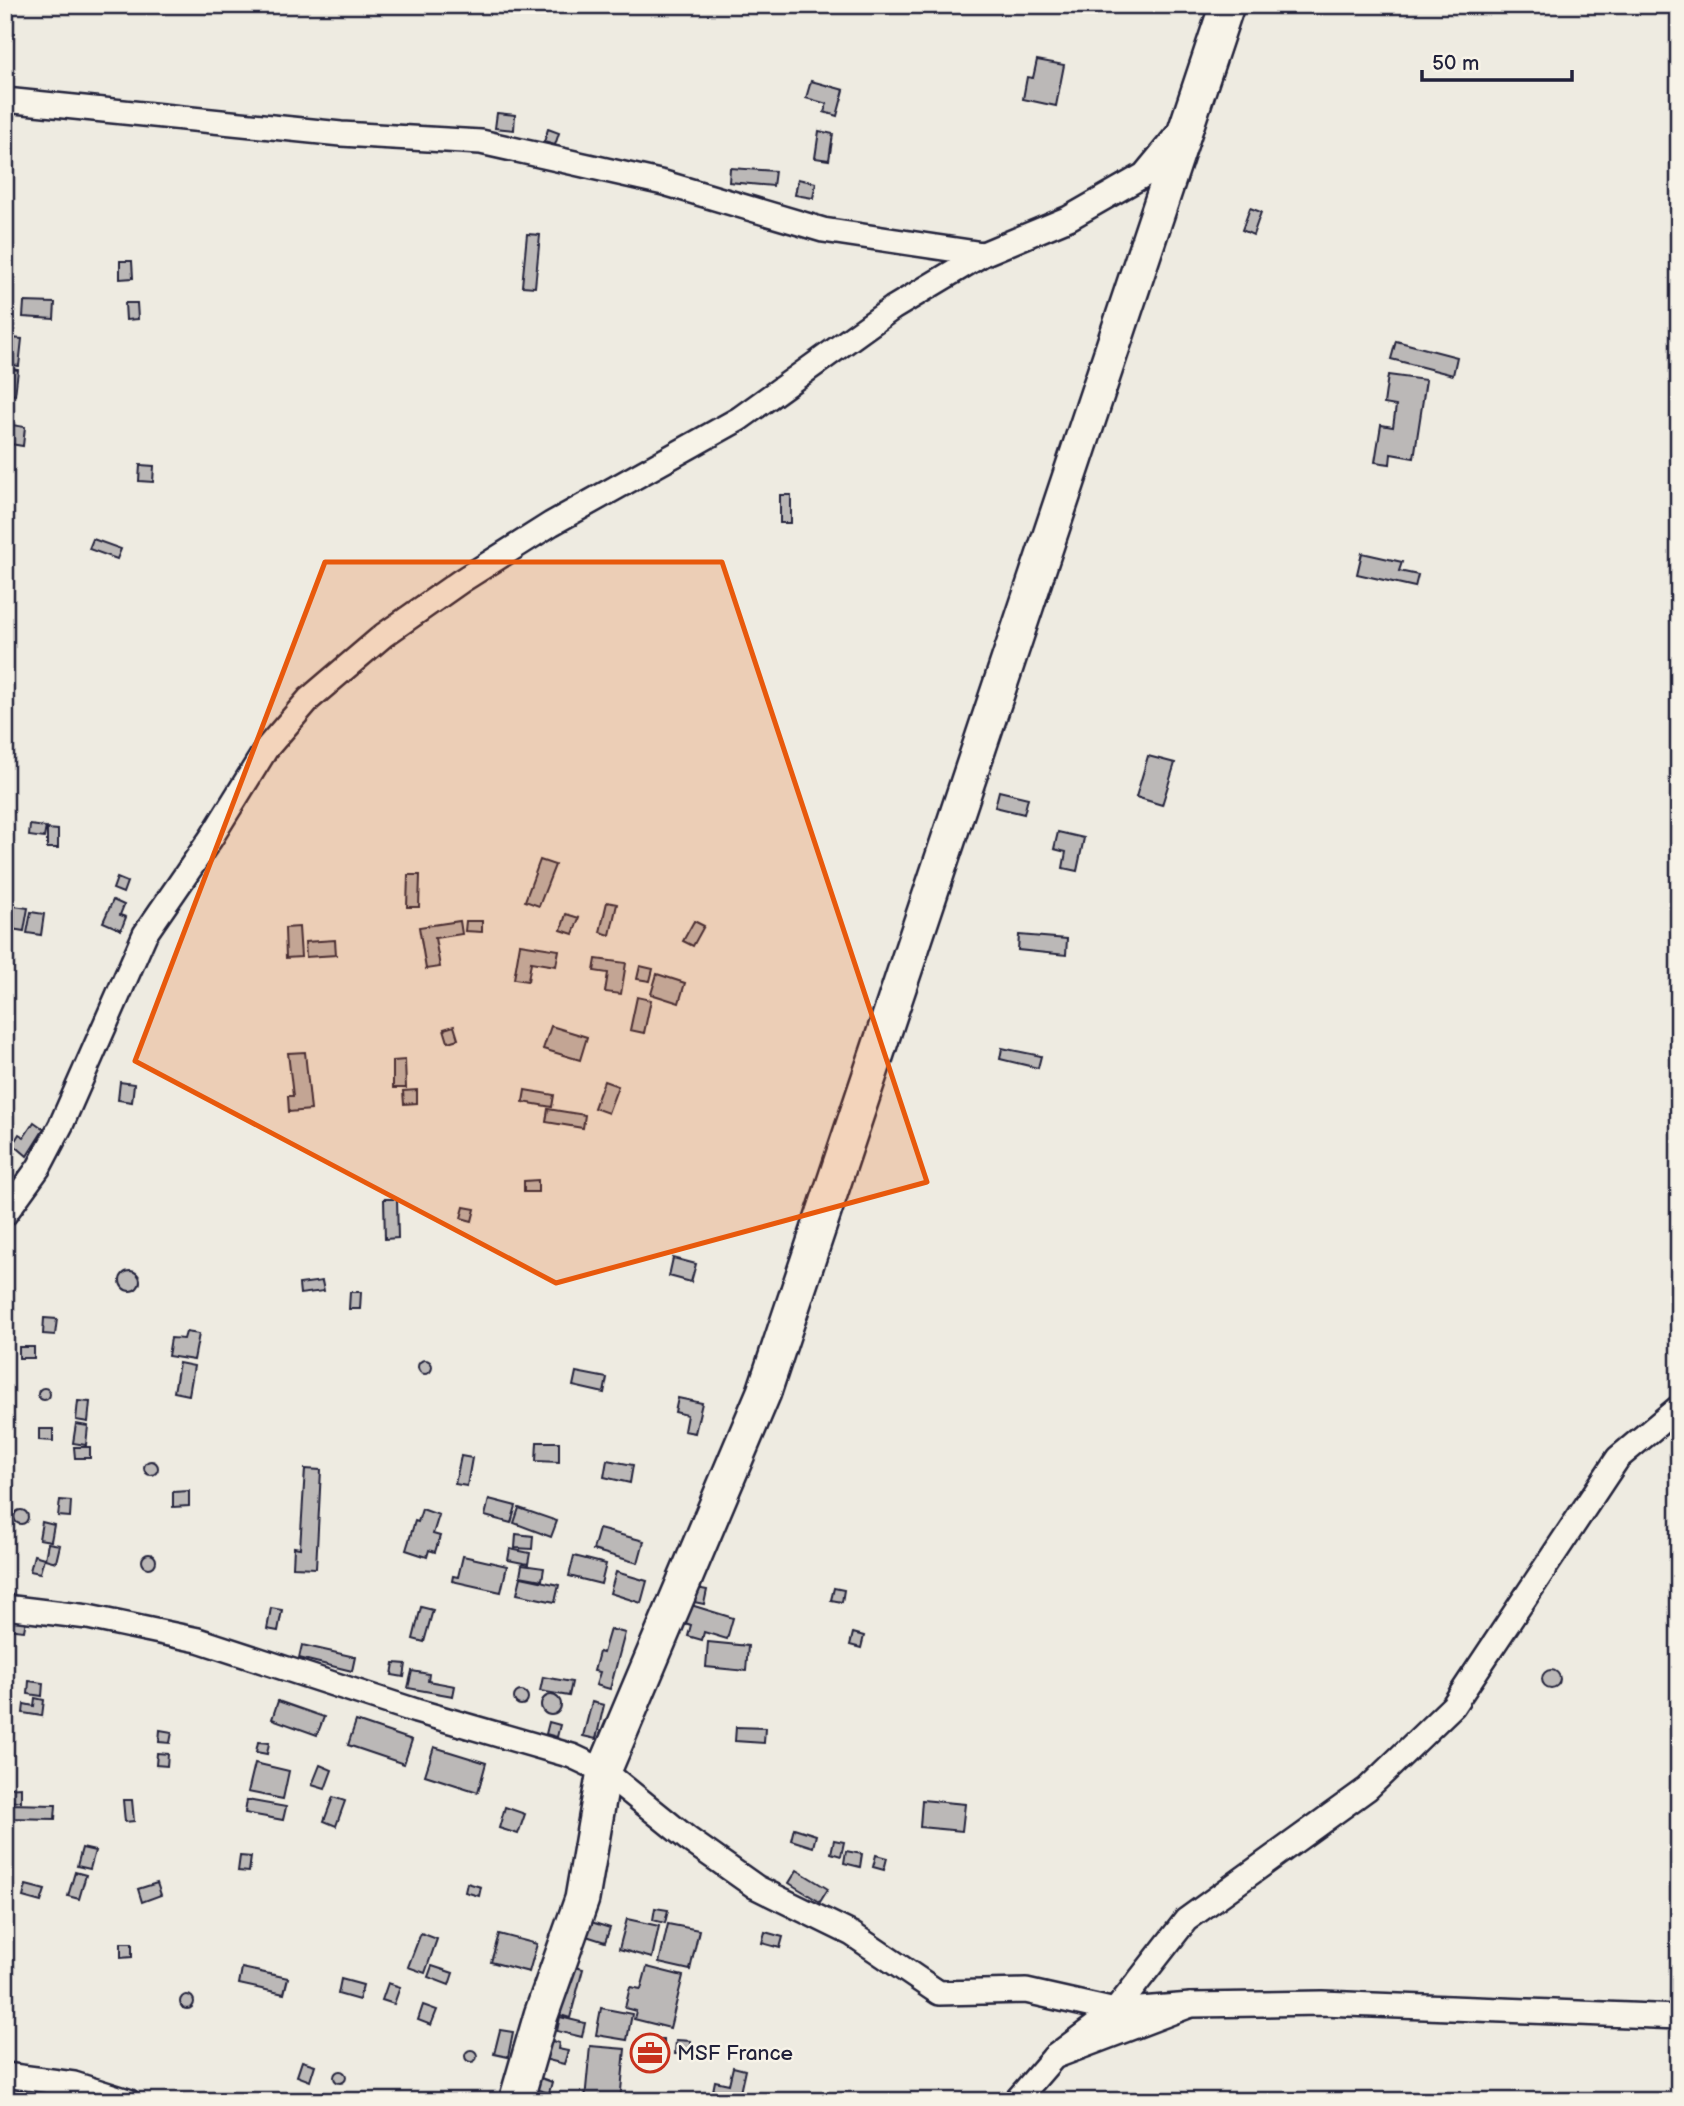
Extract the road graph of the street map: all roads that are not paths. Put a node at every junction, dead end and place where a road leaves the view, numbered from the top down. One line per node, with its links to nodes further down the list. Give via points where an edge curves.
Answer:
1 (1227, 5): 3 (street)
2 (5, 100): 4 (street, via 341,134 481,142 664,183 823,230)
3 (1188, 121): 4 (street, via 1144,175 1069,218); 8 (street, via 764,1392)
4 (983, 254): 5 (street, via 893,308 739,419 551,524 461,581 384,635 309,699 266,749 145,934 61,1125 39,1167)
5 (5, 1214)
6 (1679, 1407): 10 (street, via 1618,1458 1453,1706 1367,1789 1186,1920)
7 (5, 1607): 8 (street, via 88,1617 198,1640 572,1756)
8 (604, 1772): 10 (street, via 756,1886 852,1934 939,1993 1026,1991); 15 (street, via 582,1899)
9 (1191, 2005): 10 (street); 11 (street, via 1322,2003); 12 (street)
10 (1115, 2011): 12 (street)
11 (1679, 2017)
12 (1054, 2057): 16 (street)
13 (5, 2075): 14 (street, via 74,2084)
14 (128, 2101)
15 (516, 2101)
16 (1016, 2101)

